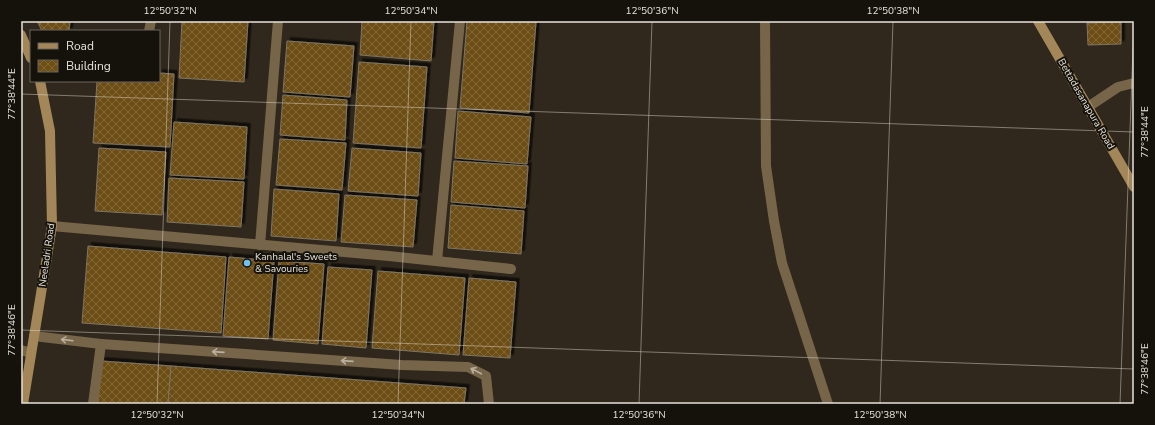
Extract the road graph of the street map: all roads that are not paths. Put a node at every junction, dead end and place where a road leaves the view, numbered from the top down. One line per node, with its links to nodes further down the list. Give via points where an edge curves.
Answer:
1 (278, 21): 12 (street)
2 (460, 21): 13 (street)
3 (765, 21): 22 (street, via 766,166 774,220 782,263)
4 (1038, 21): 9 (main road, Bettadasanapura Road)
5 (21, 35): 6 (main road)
6 (30, 54)
7 (40, 82): 11 (main road, Neeladri Road, via 50,131)
8 (1134, 83): 9 (street, via 1118,87)
9 (1088, 107): 10 (main road, Bettadasanapura Road)
10 (1134, 187)
11 (52, 226): 12 (street); 15 (main road, Neeladri Road)
12 (260, 245): 13 (street)
13 (437, 261): 14 (street)
14 (510, 269)
15 (34, 336): 16 (street, one-way to 15); 18 (main road, Neeladri Road)
16 (101, 344): 20 (street); 21 (street, one-way to 16, via 486,376 468,367 402,365)
17 (21, 350): 18 (street)
18 (32, 353): 19 (main road, Neeladri Road)
19 (24, 404)
20 (93, 404)
21 (489, 404)
22 (828, 404)

